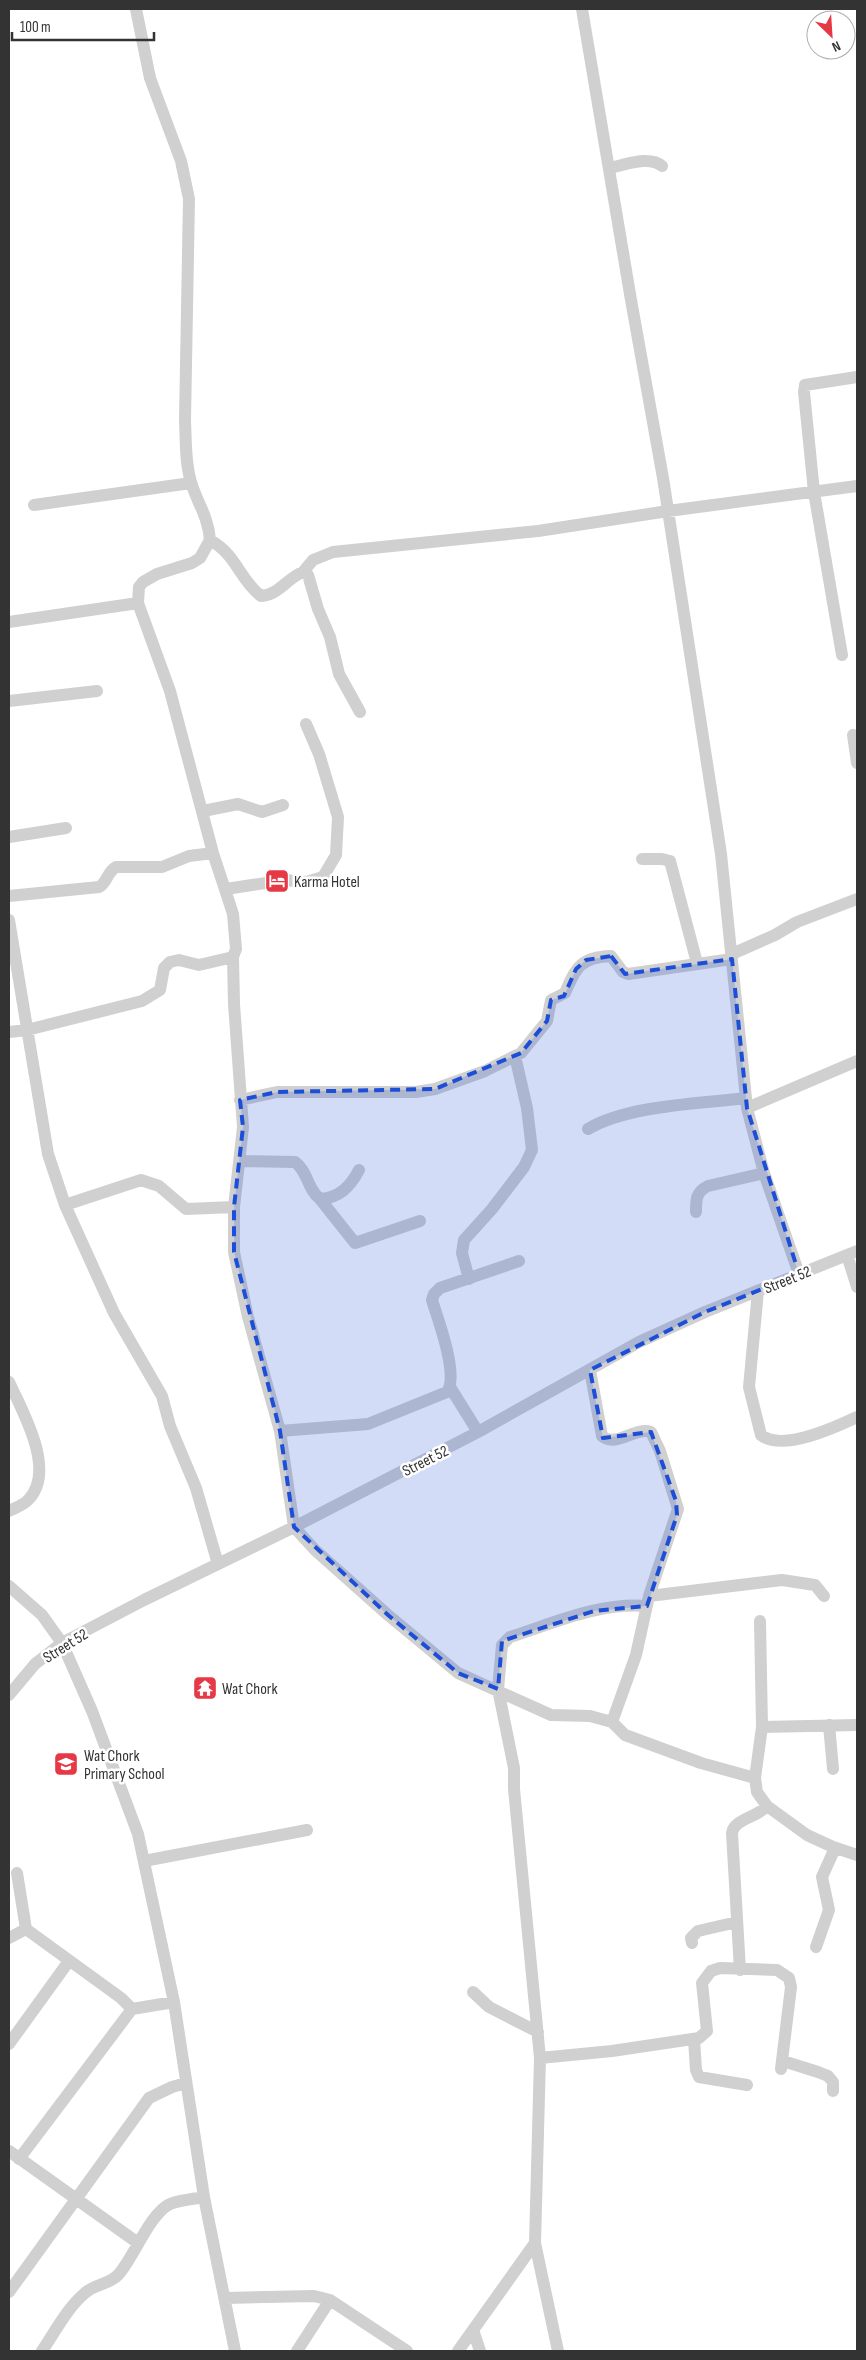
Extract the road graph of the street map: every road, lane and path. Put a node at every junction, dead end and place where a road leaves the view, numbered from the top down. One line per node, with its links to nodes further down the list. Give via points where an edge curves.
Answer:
1 (136, 9): 6 (street, via 150,78 187,186 185,420)
2 (582, 9): 4 (street)
3 (662, 166): 4 (street, via 654,161 645,161)
4 (610, 168): 10 (street)
5 (857, 377): 8 (street, via 805,385)
6 (191, 482): 9 (street); 11 (street, via 205,513)
7 (857, 486): 8 (street)
8 (814, 492): 10 (street); 15 (street)
9 (34, 505)
10 (668, 511): 12 (street, via 538,531 333,552 313,560); 32 (street, via 721,854)
11 (210, 540): 12 (street, via 230,555 253,590 262,596 280,589); 13 (street, via 200,558 192,564 157,574 143,582 139,587)
12 (302, 572): 18 (street, via 308,575 342,682)
13 (138, 603): 14 (street); 23 (street, via 170,691)
14 (9, 622)
15 (842, 655)
16 (97, 691): 17 (street)
17 (9, 701)
18 (360, 712)
19 (306, 724): 28 (street, via 319,754 338,817 336,855 323,877 306,882 285,880)
20 (853, 735): 21 (street)
21 (857, 763)
22 (283, 805): 23 (street, via 262,812 238,804)
23 (203, 811): 26 (street)
24 (66, 828): 25 (street)
25 (9, 837)
26 (213, 853): 28 (street); 29 (street, via 189,856 162,866 116,867 99,887)
27 (642, 859): 34 (street, via 670,861)
28 (226, 889): 33 (street, via 235,928)
29 (9, 896)
30 (857, 899): 32 (street, via 797,922)
31 (9, 920): 35 (street)
32 (732, 956): 34 (street); 40 (street)
33 (234, 957): 35 (street, via 199,965 179,960 170,962 164,968 160,990 142,1001); 39 (street)
34 (697, 963): 37 (street, via 628,974 611,956 582,962 565,993 551,1000 547,1022 526,1048)
35 (27, 1030): 36 (street); 46 (street, via 48,1154)
36 (9, 1032)
37 (515, 1056): 39 (street, via 485,1071 426,1091 277,1092); 53 (street, via 528,1108 532,1150 524,1167 464,1240 462,1253)
38 (857, 1061): 40 (street)
39 (240, 1100): 42 (street, via 243,1127)
40 (746, 1103): 41 (street, via 666,1105 605,1120); 44 (street)
41 (588, 1129)
42 (240, 1161): 45 (street, via 294,1162 300,1166 310,1188); 47 (street)
43 (359, 1170): 45 (street, via 338,1195)
44 (764, 1173): 48 (street, via 701,1189 696,1195); 52 (street)
45 (320, 1199): 49 (street, via 355,1243)
46 (65, 1205): 47 (street, via 141,1180 159,1186 186,1209); 64 (street, via 114,1312 162,1396 170,1426 193,1480)
47 (234, 1207): 60 (street, via 236,1262)
48 (696, 1212)
49 (420, 1221)
50 (852, 1253): 52 (street, Street 52); 54 (street)
51 (519, 1261): 53 (street)
52 (799, 1274): 55 (street, Street 52)
53 (469, 1279): 58 (street, via 436,1290 432,1300 443,1336)
54 (857, 1287)
55 (758, 1291): 56 (street, Street 52, via 639,1342); 59 (street, via 749,1388 761,1435 770,1441 796,1439 818,1434)
56 (590, 1370): 61 (street, Street 52); 67 (street, via 602,1436 613,1439 651,1432 676,1501 677,1515)
57 (9, 1382): 62 (street, via 39,1453 33,1494)
58 (450, 1387): 60 (street, via 442,1395 368,1424); 61 (street)
59 (857, 1417)
60 (280, 1431): 63 (street)
61 (478, 1432): 63 (street, Street 52)
62 (9, 1511)
63 (294, 1527): 64 (street, Street 52); 70 (street, via 315,1550 411,1636 458,1673)
64 (218, 1564): 69 (street, Street 52)
65 (9, 1586): 69 (street, via 42,1615)
66 (824, 1596): 67 (street, via 815,1585 782,1580)
67 (648, 1601): 70 (street, via 610,1607 505,1639); 72 (street, via 636,1655)
68 (760, 1621): 75 (street)
69 (62, 1643): 71 (street, Street 52, via 35,1664); 82 (street, via 92,1711 138,1834)
70 (498, 1688): 72 (street, via 551,1714 590,1716); 94 (street, via 514,1768)
71 (9, 1695)
72 (612, 1722): 77 (street, via 625,1735 701,1763)
73 (829, 1725): 74 (street); 75 (street); 76 (street)
74 (857, 1725)
75 (762, 1727): 77 (street)
76 (833, 1770)
77 (755, 1778): 78 (street, via 757,1792)
78 (767, 1806): 80 (street, via 807,1835); 84 (street, via 732,1829)
79 (307, 1830): 82 (street)
80 (835, 1848): 81 (street); 88 (street, via 822,1877 829,1910)
81 (857, 1855)
82 (144, 1861): 92 (street)
83 (17, 1874): 85 (street)
84 (737, 1922): 87 (street, via 698,1931 691,1938); 90 (street)
85 (26, 1929): 86 (street); 89 (street)
86 (9, 1938)
87 (692, 1944)
88 (816, 1947)
89 (69, 1961): 93 (street); 96 (street)
90 (740, 1970): 95 (street, via 720,1968 706,1976 702,1983 707,2031); 100 (street, via 777,1970 789,1978 791,1987 782,2065 828,2076 833,2082)
91 (473, 1992): 94 (street, via 489,2007)
92 (174, 2002): 93 (street); 98 (street)
93 (132, 2009): 101 (street)
94 (538, 2032): 97 (street)
95 (694, 2039): 97 (street); 99 (street, via 699,2077)
96 (9, 2044)
97 (540, 2058): 105 (street)
98 (186, 2083): 102 (street); 103 (street, via 149,2098)
99 (748, 2085)
100 (833, 2091)
101 (14, 2155): 103 (street)
102 (204, 2197): 104 (street, via 169,2204); 107 (street)
103 (76, 2199): 104 (street); 106 (street)
104 (138, 2243): 110 (street, via 119,2274 108,2283 88,2290 73,2305)
105 (535, 2243): 109 (street); 116 (street)
106 (9, 2292)
107 (226, 2298): 108 (street, via 314,2296); 111 (street)
108 (330, 2300): 112 (street); 113 (street)
109 (473, 2330): 114 (street); 115 (street)
110 (42, 2351)
111 (235, 2351)
112 (296, 2351)
113 (408, 2351)
114 (458, 2351)
115 (480, 2351)
116 (558, 2351)

